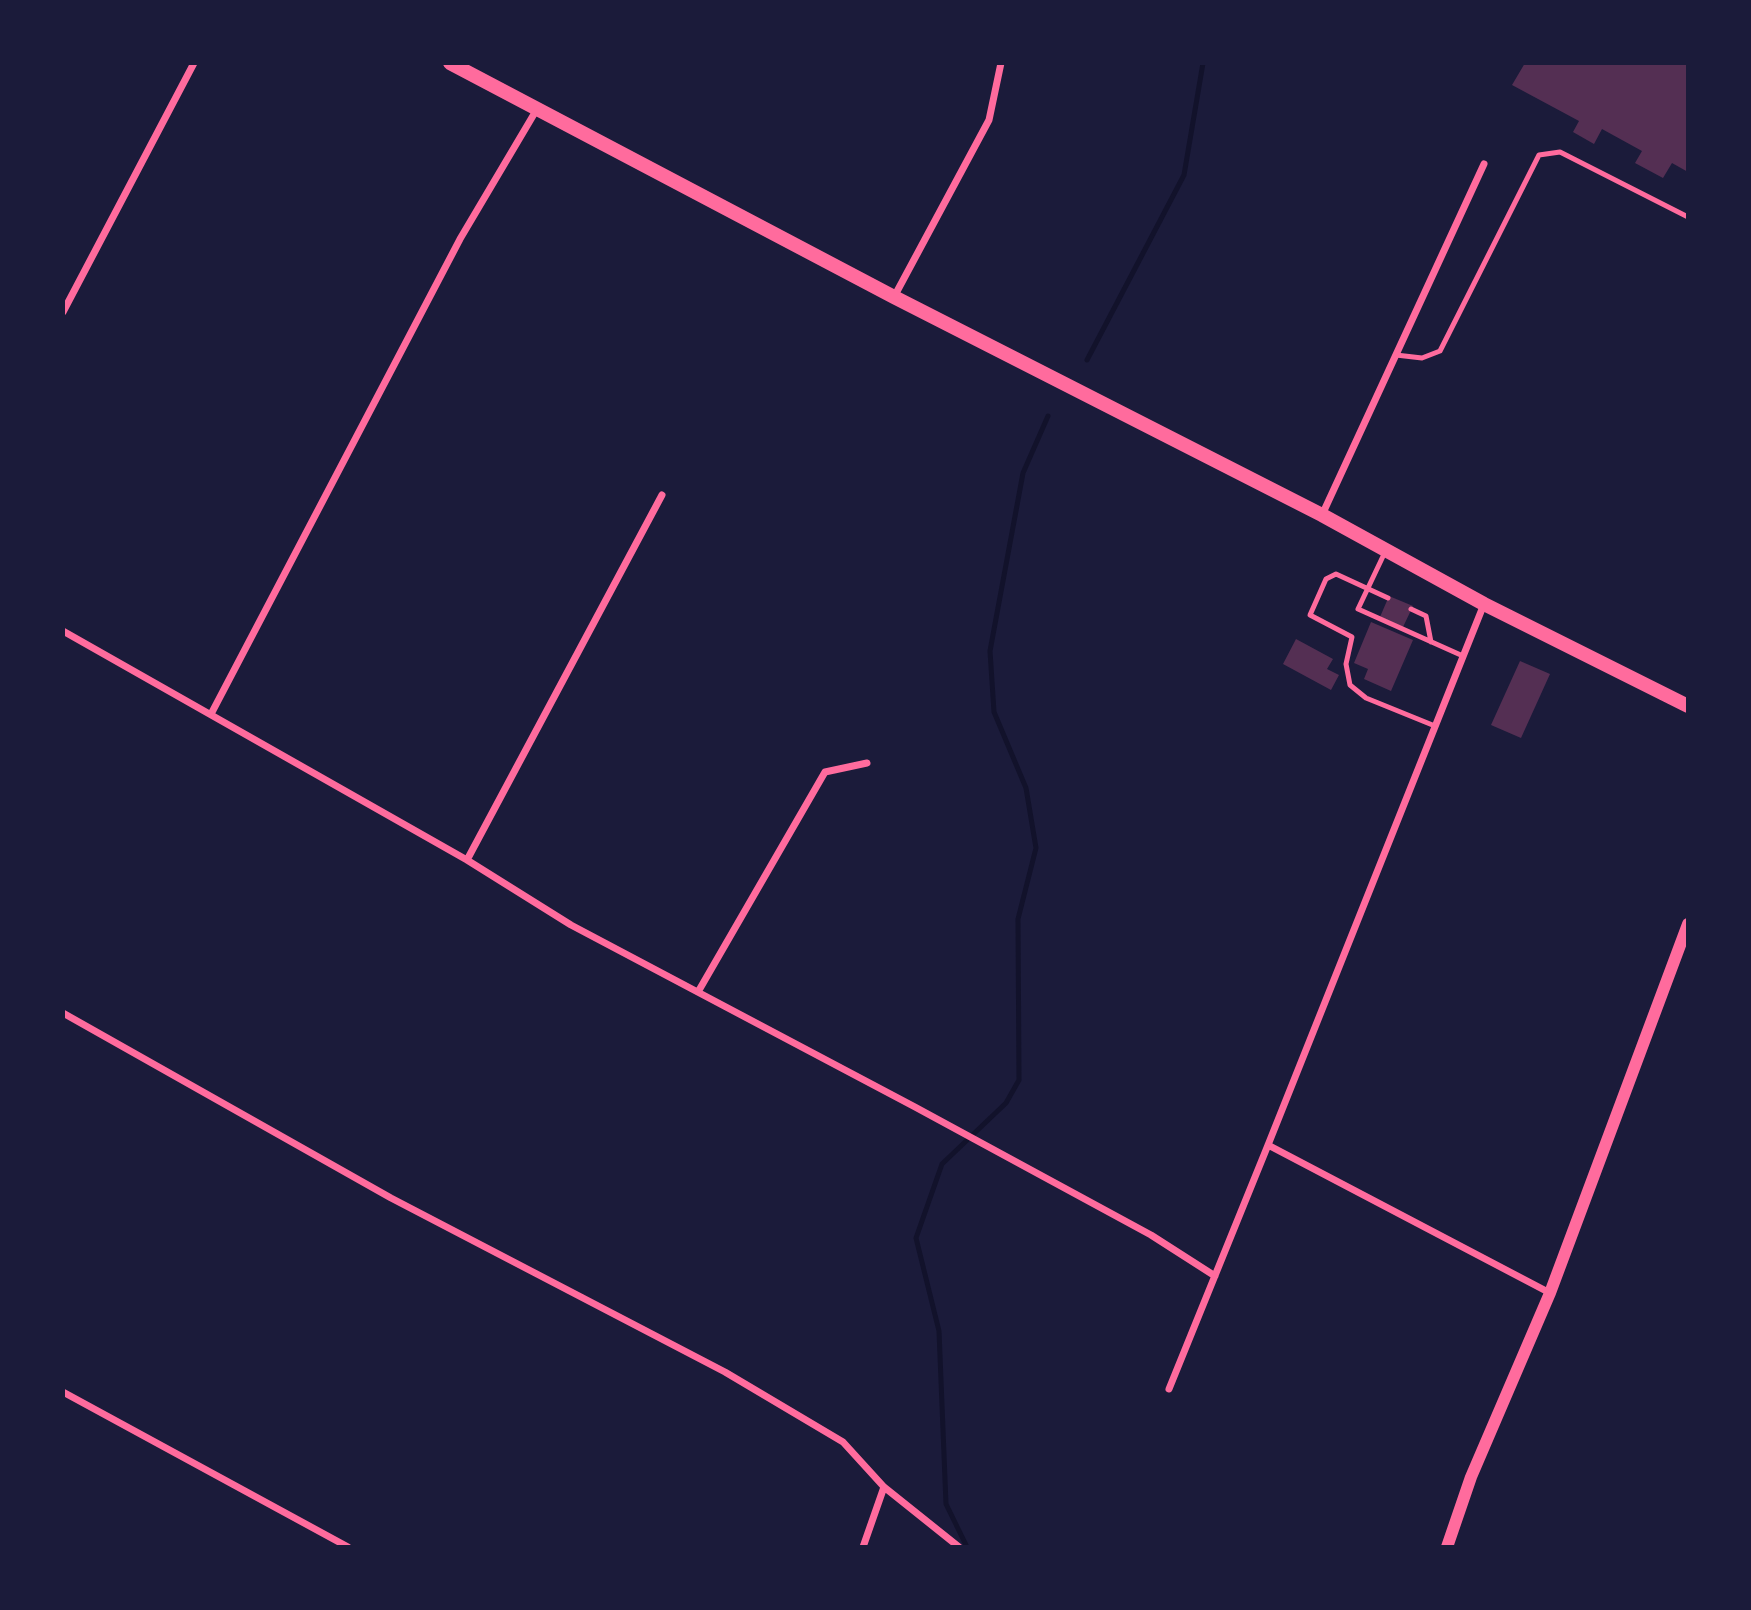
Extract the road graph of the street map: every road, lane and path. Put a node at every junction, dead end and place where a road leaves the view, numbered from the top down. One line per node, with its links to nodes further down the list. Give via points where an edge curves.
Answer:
1 (194, 63): 8 (street)
2 (450, 63): 4 (main road)
3 (1001, 63): 7 (street, via 989,120)
4 (537, 109): 7 (main road); 21 (street, via 460,239)
5 (1484, 164): 9 (street)
6 (1688, 216): 9 (lane, via 1560,152 1539,155 1440,351 1422,358)
7 (894, 297): 11 (main road)
8 (63, 312)
9 (1396, 355): 11 (street)
10 (662, 495): 24 (street)
11 (1322, 515): 12 (main road)
12 (1386, 550): 13 (lane); 15 (main road)
13 (1367, 588): 14 (lane); 18 (lane, via 1357,609); 22 (lane, via 1336,575 1326,579 1310,615 1352,637 1346,663 1350,685 1366,698)
14 (1388, 598)
15 (1484, 604): 19 (street); 20 (main road)
16 (1411, 609): 18 (lane, via 1426,616)
17 (63, 631): 21 (street)
18 (1432, 642): 19 (lane)
19 (1463, 656): 22 (street)
20 (1688, 706)
21 (211, 714): 24 (street)
22 (1435, 726): 28 (street)
23 (867, 763): 26 (street, via 825,772)
24 (467, 860): 26 (street, via 571,925)
25 (1688, 924): 30 (street)
26 (698, 992): 29 (street, via 1139,1228)
27 (63, 1013): 33 (street, via 391,1198 726,1372 843,1442)
28 (1268, 1145): 29 (street); 30 (street)
29 (1215, 1276): 31 (street)
30 (1550, 1293): 37 (street, via 1471,1477)
31 (1169, 1389)
32 (63, 1392): 34 (street)
33 (884, 1487): 35 (street); 36 (street)
34 (348, 1547)
35 (863, 1547)
36 (958, 1547)
37 (1447, 1547)

